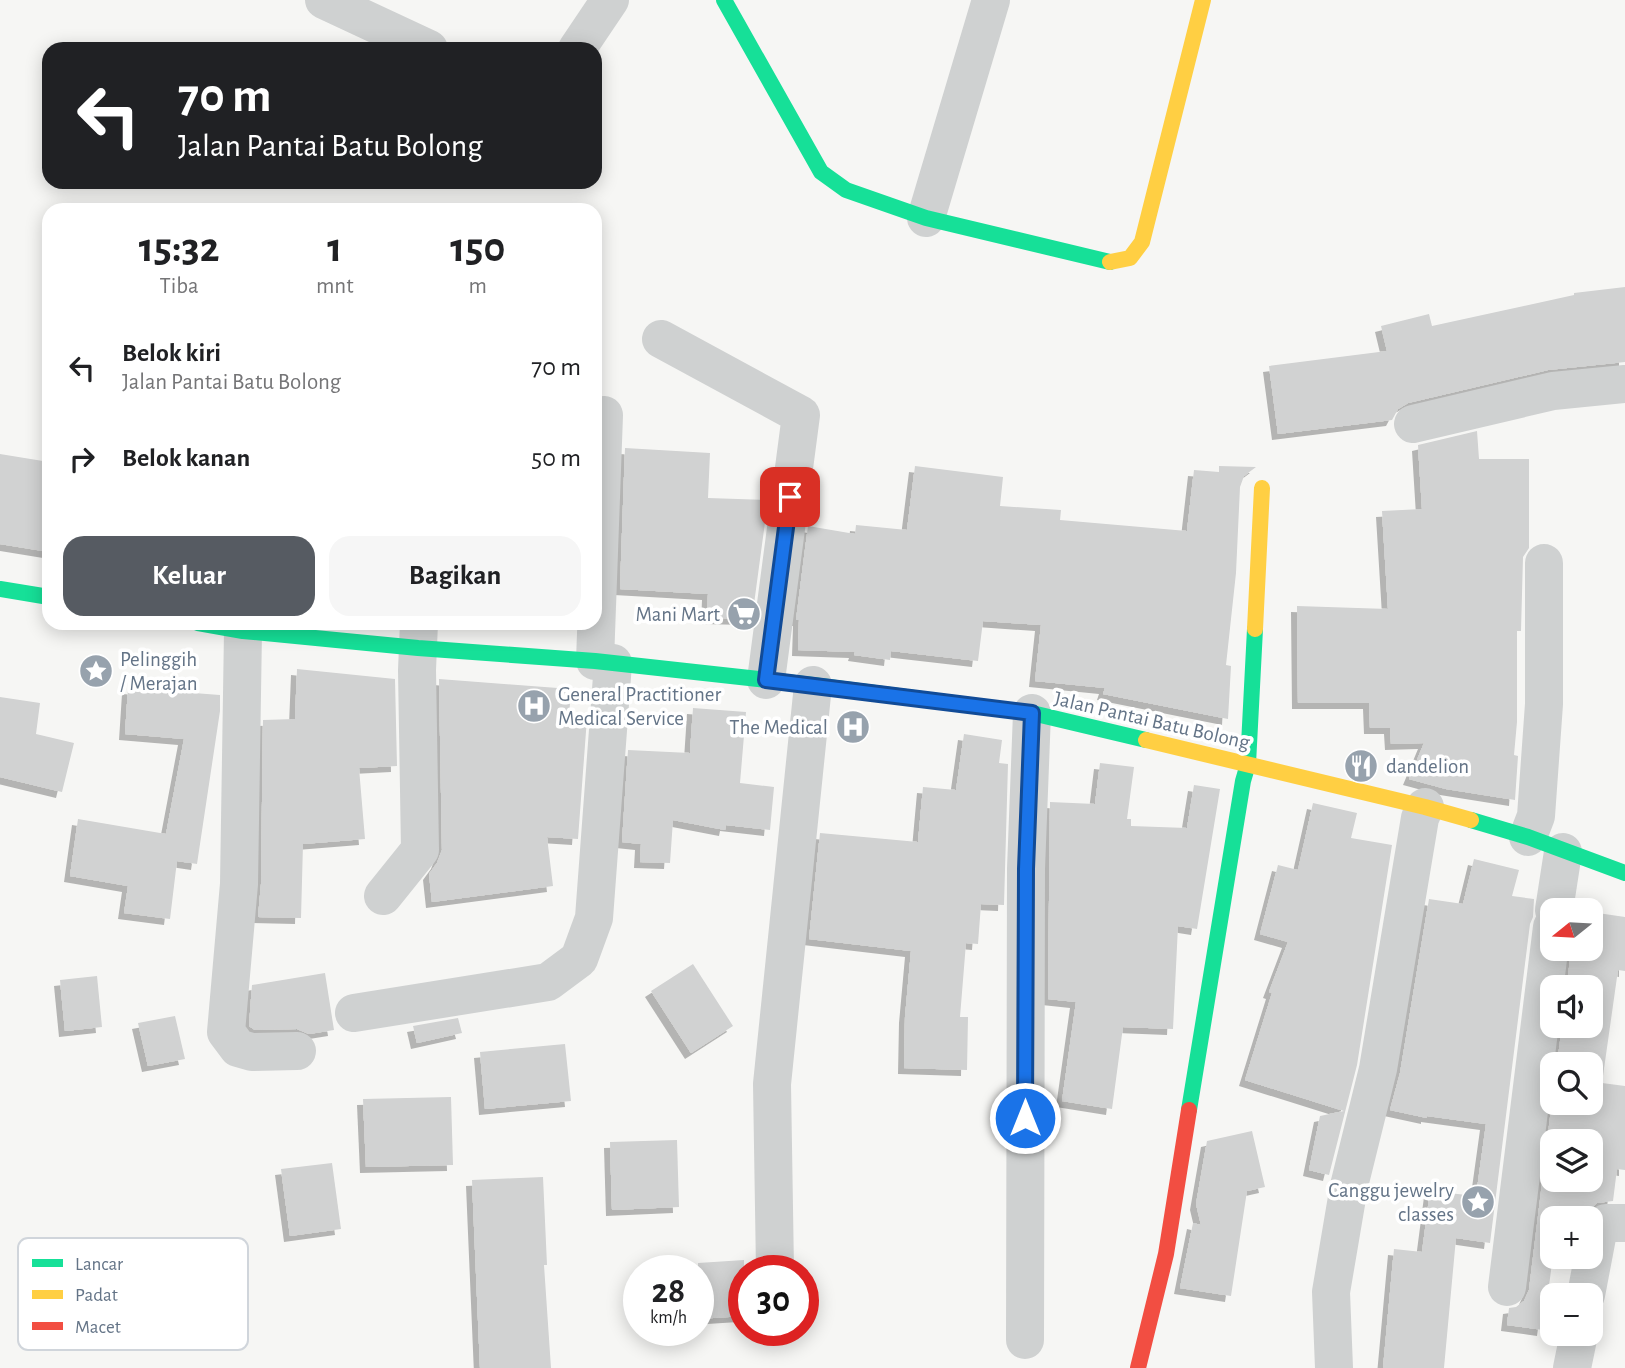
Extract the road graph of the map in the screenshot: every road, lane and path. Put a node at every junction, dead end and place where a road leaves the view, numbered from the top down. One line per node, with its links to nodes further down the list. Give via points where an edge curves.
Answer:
1 (324, 0): 6 (street)
2 (610, 0): 7 (street)
3 (724, 0): 8 (street, via 821,172 846,190)
4 (991, 0): 8 (street)
5 (1203, 0): 8 (street, via 1142,242 1130,258 1108,263)
6 (414, 42)
7 (582, 42)
8 (926, 218)
9 (661, 339): 21 (street, via 801,415)
10 (1625, 384): 12 (street, via 1553,391)
11 (604, 415): 20 (street)
12 (1413, 424)
13 (1262, 488): 24 (street)
14 (1544, 563): 26 (street, via 1544,704 1535,816)
15 (0, 589): 16 (street)
16 (42, 596)
17 (254, 630): 33 (street, via 226,1032 238,1048)
18 (278, 630): 19 (street, Jalan Pantai Batu Bolong)
19 (419, 636): 20 (street, Jalan Pantai Batu Bolong); 29 (street, via 420,850)
20 (604, 662): 21 (street, Jalan Pantai Batu Bolong); 32 (street, via 594,918 579,959 548,982)
21 (766, 680): 22 (street, Jalan Pantai Batu Bolong)
22 (813, 685): 23 (street, Jalan Pantai Batu Bolong); 35 (street, via 772,1084)
23 (1032, 713): 24 (street, Jalan Pantai Batu Bolong); 38 (street, via 1026,869)
24 (1248, 764): 25 (street, Jalan Pantai Batu Bolong); 40 (street, via 1166,1254)
25 (1425, 807): 26 (street, Jalan Pantai Batu Bolong); 41 (street, via 1378,1069 1349,1186 1331,1292)
26 (1528, 837): 27 (street, Jalan Pantai Batu Bolong)
27 (1563, 852): 28 (street, Jalan Pantai Batu Bolong); 30 (street)
28 (1625, 873)
29 (383, 896)
30 (1556, 898)
31 (1548, 961): 37 (street)
32 (354, 1013)
33 (297, 1052)
34 (1625, 1223): 36 (street, via 1606,1223 1598,1232)
35 (775, 1255)
36 (1588, 1283)
37 (1507, 1287)
38 (1025, 1340)
39 (1577, 1346): 42 (street)
40 (1138, 1368)
41 (1334, 1368)
42 (1572, 1368)

